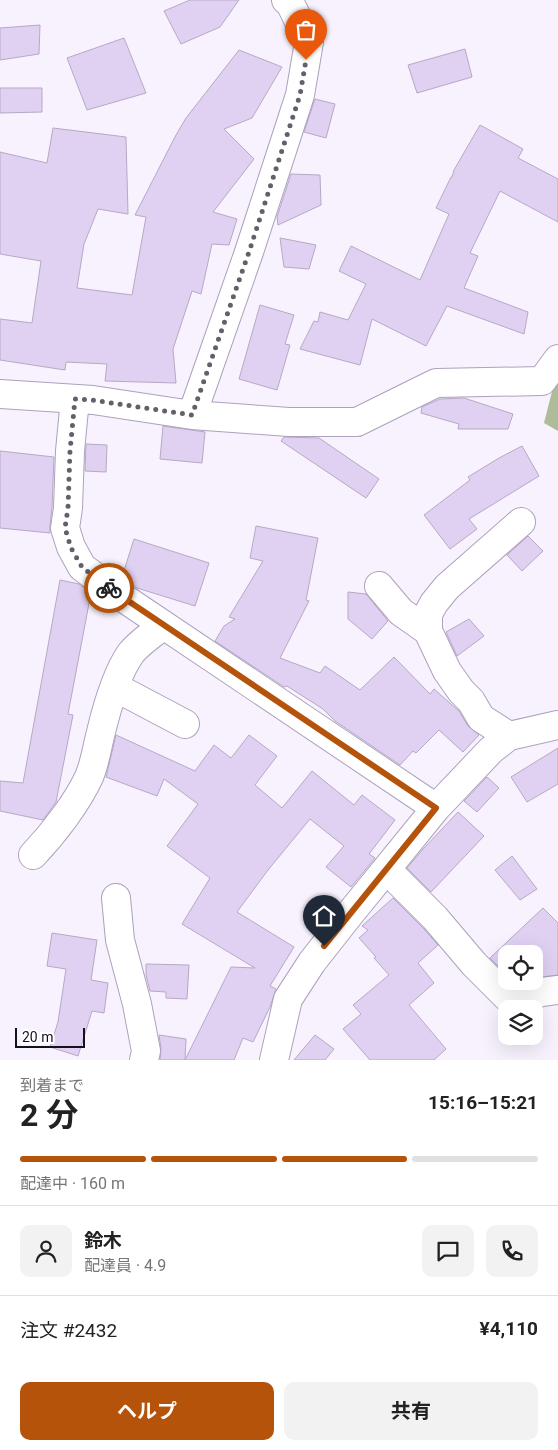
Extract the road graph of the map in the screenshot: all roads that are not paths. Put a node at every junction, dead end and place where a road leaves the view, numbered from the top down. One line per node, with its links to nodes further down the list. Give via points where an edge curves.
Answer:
1 (286, 0): 5 (street, via 309,42 300,95)
2 (558, 359): 5 (street, via 542,380 436,383 357,422 289,422)
3 (0, 394): 4 (street)
4 (75, 399): 5 (street); 8 (street, via 65,528 71,548 82,567)
5 (192, 415)
6 (521, 522): 9 (street, via 447,587 428,614)
7 (379, 586): 9 (street, via 400,612)
8 (163, 625): 10 (street, via 132,653); 14 (street)
9 (428, 631): 13 (street, via 447,671 481,718)
10 (115, 687): 11 (street); 15 (street, via 89,775 49,839)
11 (185, 724)
12 (558, 725): 13 (street)
13 (510, 736): 14 (street, via 491,750)
14 (436, 808): 16 (street)
15 (33, 855)
16 (387, 870): 18 (street, via 511,1001); 20 (street, via 312,962 288,999)
17 (116, 898): 19 (street, via 120,940 146,1051)
18 (558, 990)
19 (144, 1060)
20 (274, 1060)

